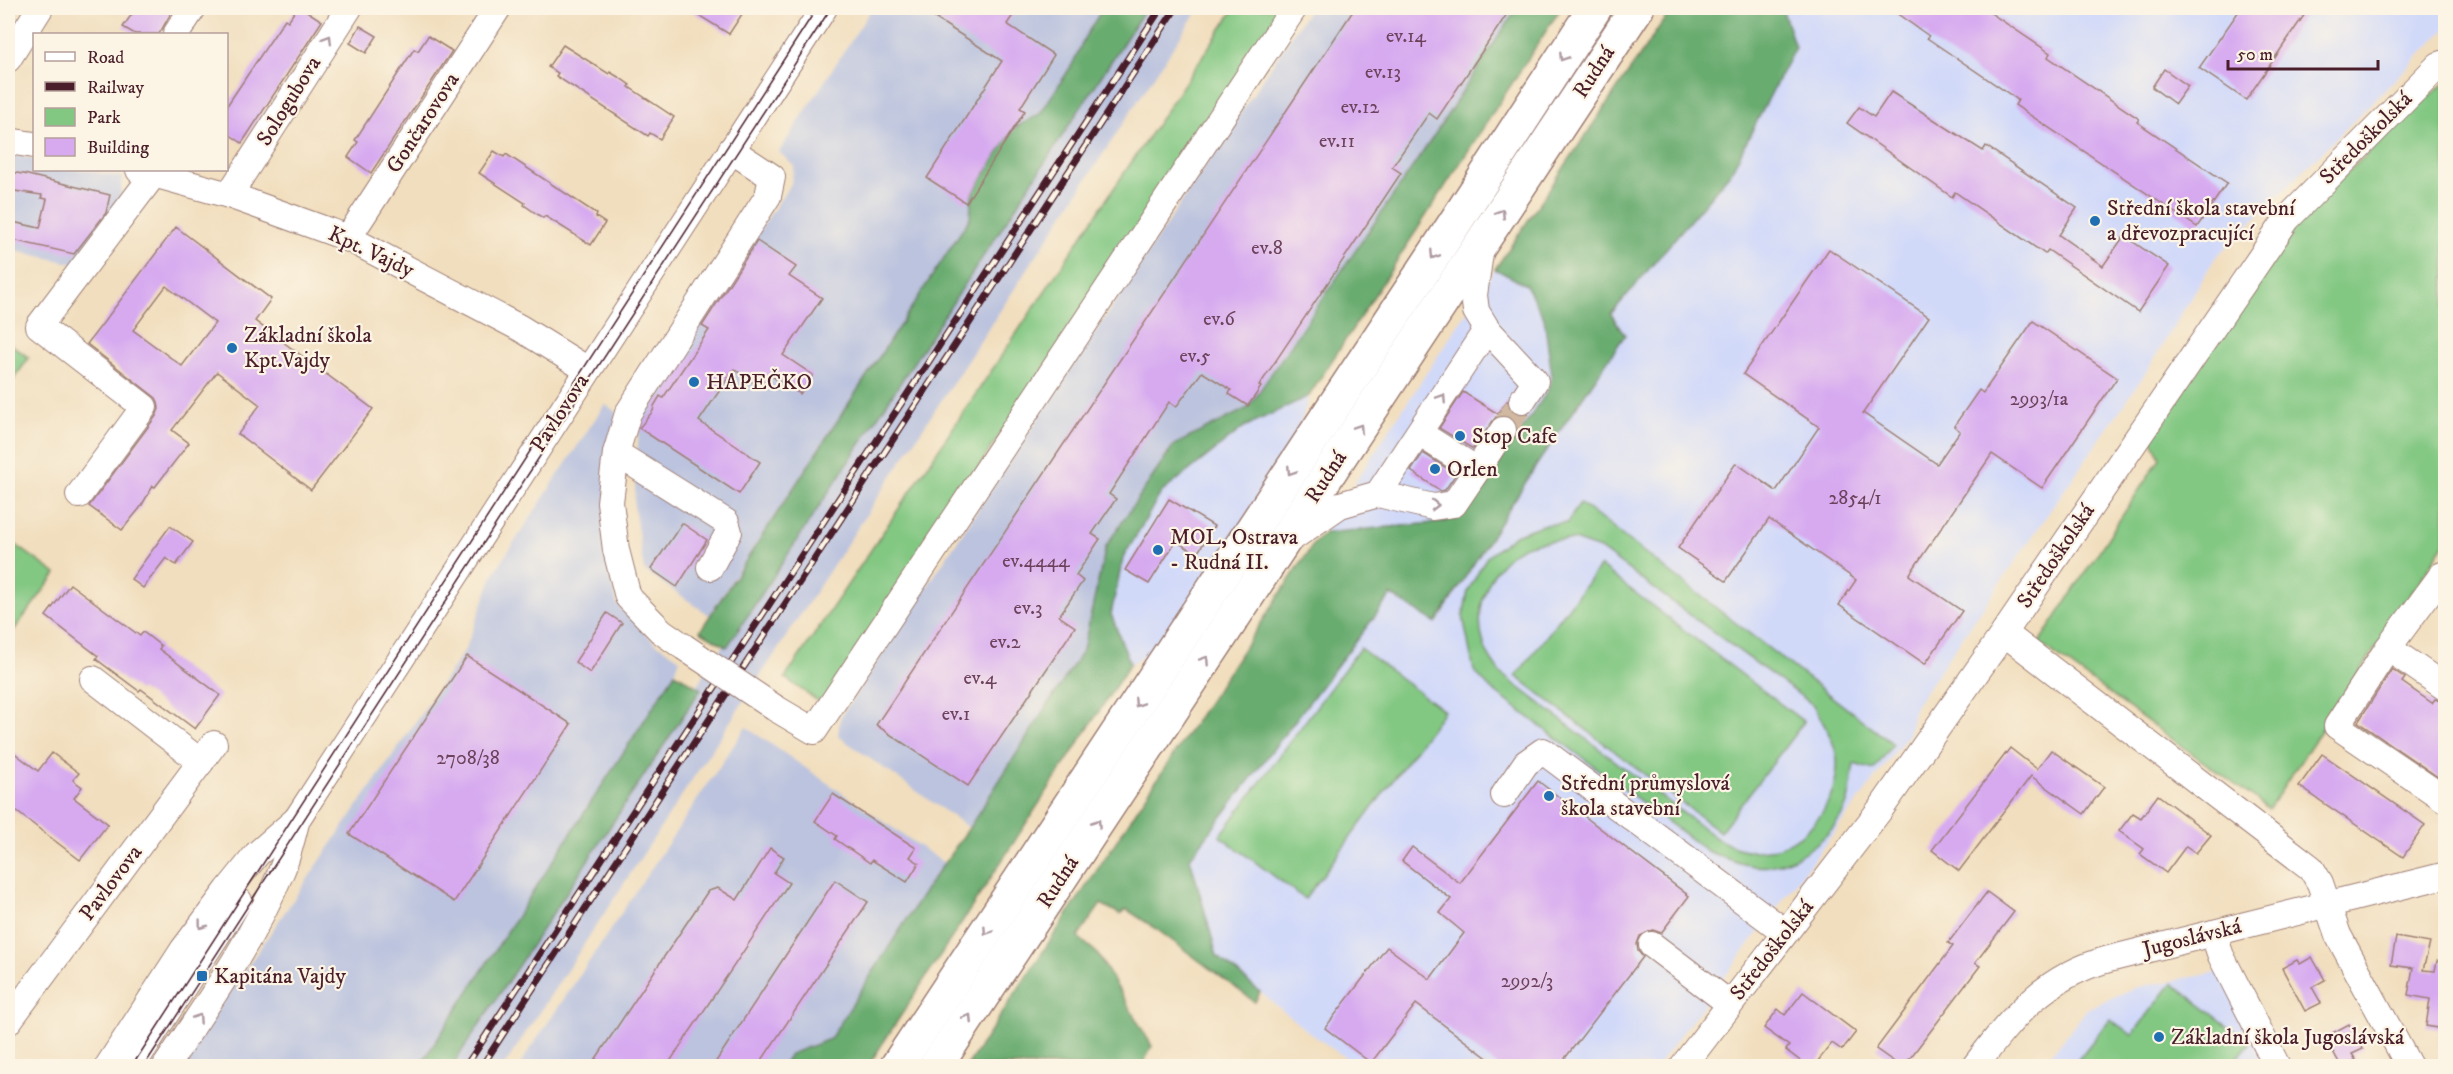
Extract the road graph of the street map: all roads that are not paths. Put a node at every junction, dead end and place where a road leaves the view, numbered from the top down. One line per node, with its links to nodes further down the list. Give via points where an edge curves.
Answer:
1 (40, 8): 10 (street)
2 (193, 8): 9 (street)
3 (349, 8): 16 (street, Sologubova, one-way to 3)
4 (498, 8): 17 (street, Gončarovova)
5 (825, 8): 14 (street, Pavlovova)
6 (1294, 8): 24 (street, bridge, via 814,731 661,631 628,597 616,550 610,502)
7 (1595, 8): 48 (highway, Rudná, one-way to 48)
8 (1637, 8): 18 (highway, Rudná, one-way to 8)
9 (177, 33)
10 (8, 59)
11 (2445, 63): 31 (street, Středoškolská, via 2286,219)
12 (8, 141): 13 (street)
13 (33, 145)
14 (731, 150): 20 (street, Pavlovova); 24 (street, via 772,177 768,196 628,413)
15 (146, 172): 16 (street, Kpt. Vajdy); 27 (street, via 39,326 144,407)
16 (229, 195): 17 (street, Kpt. Vajdy)
17 (348, 238): 20 (street, Kpt. Vajdy, via 520,328)
18 (1482, 242): 19 (street, via 1474,295 1476,311); 28 (highway, Rudná, one-way to 18)
19 (1487, 329): 21 (street); 23 (street, one-way to 19)
20 (588, 370): 37 (street, Pavlovova)
21 (1528, 391)
22 (1503, 430): 25 (street)
23 (1419, 433): 25 (street); 26 (street)
24 (616, 453): 29 (street, via 726,522 729,532)
25 (1477, 470): 26 (street, one-way to 25, via 1433,507 1454,504)
26 (1378, 494): 28 (street, via 1340,505)
27 (79, 495)
28 (1281, 545): 49 (highway, Rudná, one-way to 28)
29 (710, 567)
30 (2445, 574): 32 (street)
31 (2004, 633): 39 (street, via 2307,864 2317,878); 40 (street, Středoškolská, via 1879,812)
32 (2388, 648): 34 (street); 36 (street, via 2337,726)
33 (93, 679): 44 (street, Pavlovova, via 208,753)
34 (2442, 679)
35 (1504, 795): 40 (street, via 1526,763 1543,751)
36 (2445, 800)
37 (291, 825): 45 (street, Pavlovova, one-way to 45, via 257,854 183,950); 46 (street); 47 (street, Pavlovova, one-way to 37, via 225,977 264,907 282,871)
38 (2445, 875): 39 (street, Jugoslávská)
39 (2326, 906): 41 (street, Jugoslávská); 53 (street, via 2338,936)
40 (1785, 932): 43 (street, Středoškolská)
41 (2213, 933): 51 (street, Jugoslávská, via 2099,961 2062,977 2017,1014); 52 (street)
42 (1652, 945): 43 (street)
43 (1731, 1004): 50 (street, Středoškolská)
44 (8, 1022)
45 (108, 1066)
46 (132, 1066)
47 (166, 1066)
48 (897, 1066)
49 (936, 1066)
50 (1683, 1066)
51 (1975, 1066)
52 (2277, 1066)
53 (2409, 1066)

